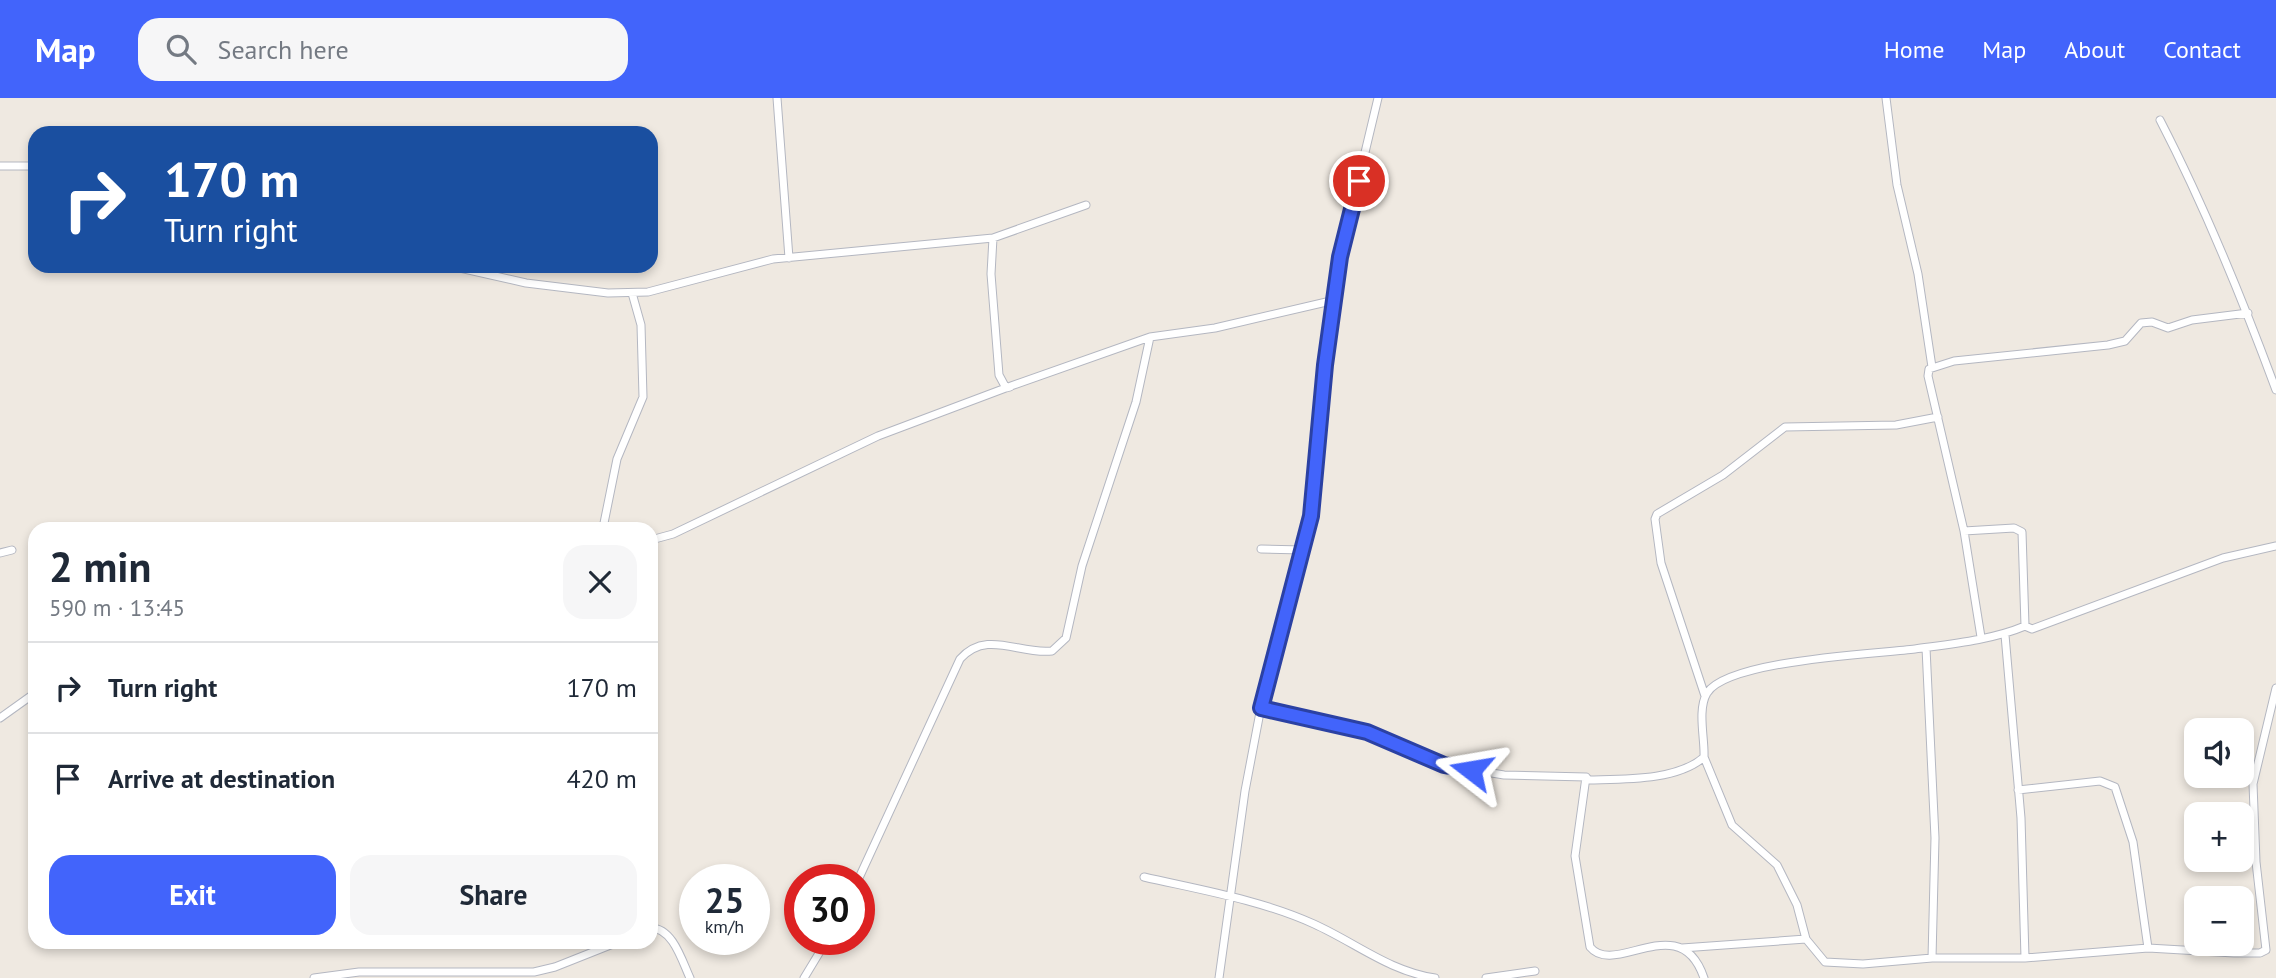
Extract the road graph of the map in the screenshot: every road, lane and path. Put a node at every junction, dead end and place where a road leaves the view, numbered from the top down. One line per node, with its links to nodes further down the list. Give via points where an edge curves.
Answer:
1 (777, 98): 9 (street)
2 (1378, 98): 12 (street, via 1340,257)
3 (1886, 98): 15 (street, via 1897,185)
4 (2160, 120): 13 (street)
5 (0, 166): 6 (street)
6 (28, 166)
7 (1086, 205): 8 (street)
8 (993, 238): 9 (street); 16 (street, via 991,274 999,375 1006,388)
9 (789, 258): 11 (street)
10 (480, 273): 11 (street, via 514,281)
11 (632, 293): 19 (street, via 641,326 643,397 617,459)
12 (1335, 300): 14 (street, via 1215,328); 25 (street, via 1311,516)
13 (2248, 313): 15 (street, via 2168,328 2141,323 2125,341 2108,345); 17 (street)
14 (1150, 337): 16 (street); 39 (street, via 1136,402 1082,566 1066,638 1052,651 984,643 967,650)
15 (1932, 367): 18 (street, via 1928,376)
16 (1011, 386): 21 (street, via 878,436)
17 (2276, 390)
18 (1938, 417): 20 (street); 32 (street, via 1896,425 1783,428 1723,475 1657,514 1661,563)
19 (604, 522)
20 (1964, 531): 27 (street, via 2014,528 2022,532); 29 (street)
21 (658, 538)
22 (2276, 546): 27 (street, via 2201,565 2032,629)
23 (12, 550): 26 (street)
24 (1261, 550): 25 (street)
25 (1303, 550): 34 (street)
26 (0, 553)
27 (2025, 626): 28 (street)
28 (2006, 635): 29 (street); 38 (street)
29 (1981, 637): 30 (street)
30 (1926, 648): 32 (street, via 1844,654 1750,671 1717,684); 50 (street, via 1935,838)
31 (2276, 688): 45 (street, via 2253,784 2256,862)
32 (1705, 696): 36 (street)
33 (28, 697): 35 (street)
34 (1261, 708): 37 (street, via 1367,732 1444,765 1504,775); 41 (street)
35 (0, 718)
36 (1704, 757): 37 (street, via 1693,765 1656,774 1589,780); 43 (street, via 1732,825 1783,875)
37 (1586, 776): 46 (street, via 1575,856 1590,947 1608,958)
38 (2018, 790): 47 (street, via 2100,781 2115,788 2133,842); 51 (street)
39 (865, 864)
40 (1144, 877): 41 (street)
41 (1230, 896): 56 (street); 57 (street, via 1314,924 1396,969)
42 (658, 929): 54 (street, via 670,939)
43 (1806, 939): 46 (street); 50 (street, via 1830,963)
44 (2276, 944): 45 (street)
45 (2267, 945): 47 (street, via 2260,953)
46 (1681, 948): 59 (street, via 1695,956)
47 (2148, 948): 51 (street)
48 (600, 949): 53 (street, via 534,972 359,972)
49 (818, 955): 55 (street)
50 (1932, 958): 51 (street)
51 (2025, 958)
52 (1535, 971): 58 (street)
53 (314, 978)
54 (690, 978)
55 (804, 978)
56 (1219, 978)
57 (1436, 978)
58 (1486, 978)
59 (1704, 978)

